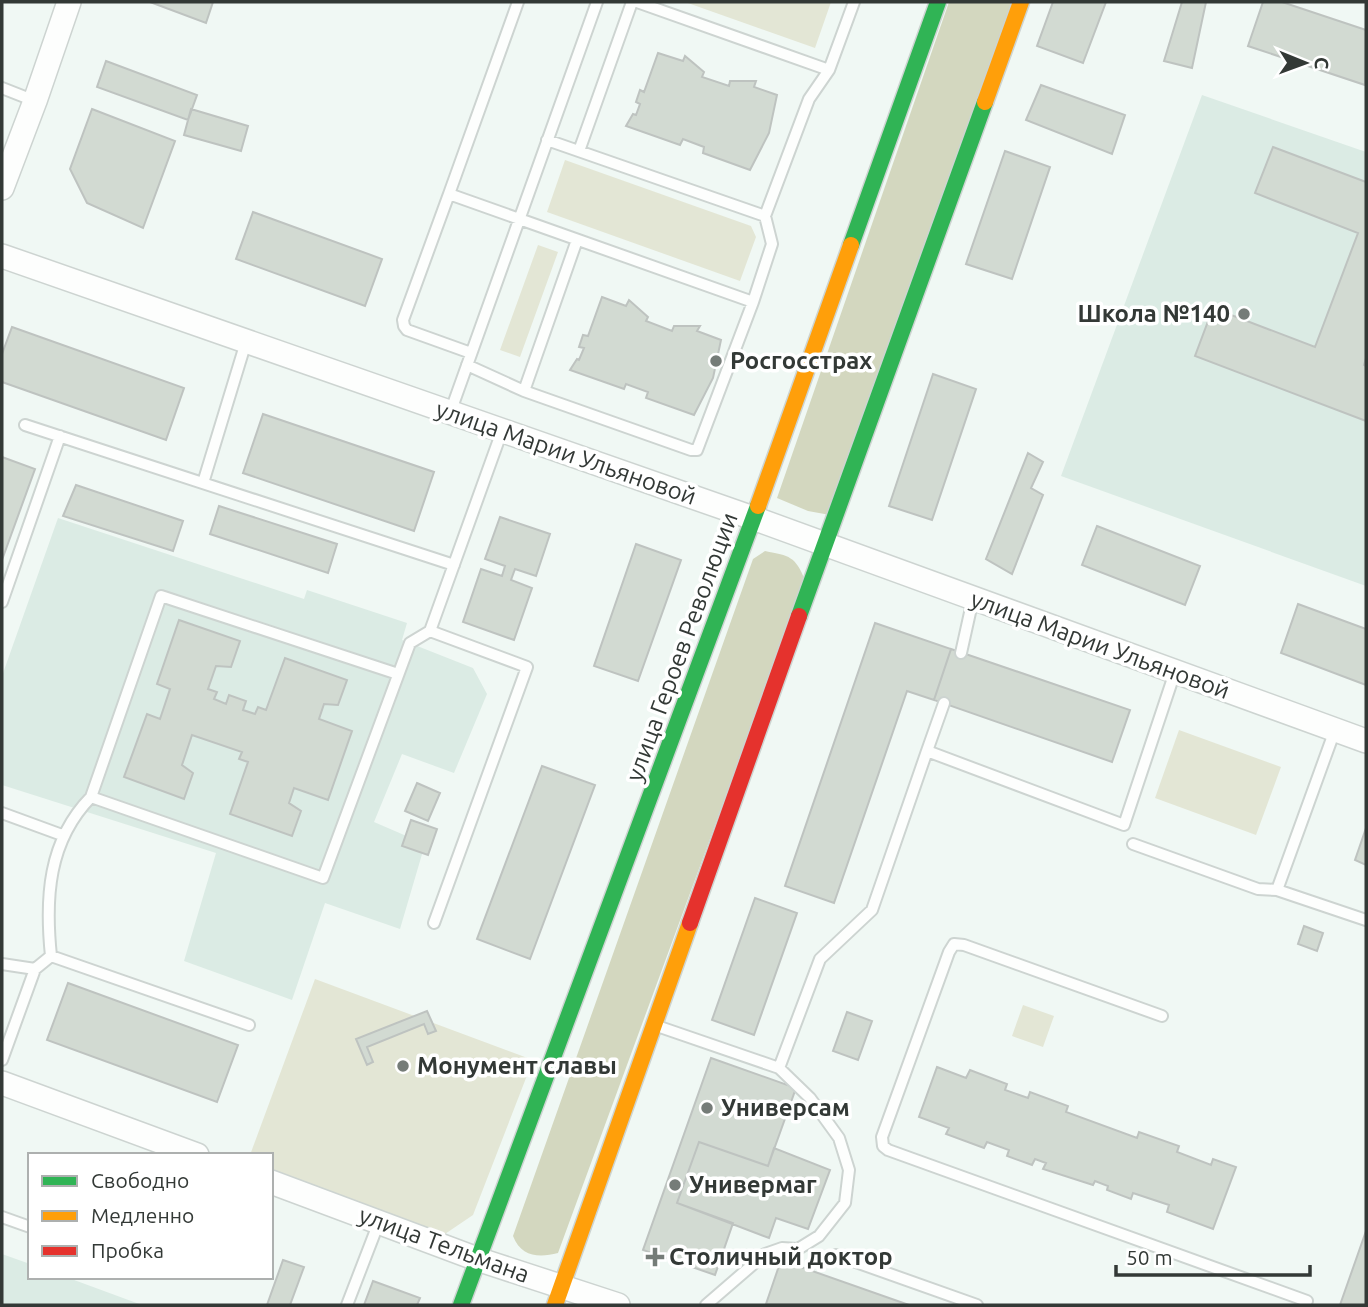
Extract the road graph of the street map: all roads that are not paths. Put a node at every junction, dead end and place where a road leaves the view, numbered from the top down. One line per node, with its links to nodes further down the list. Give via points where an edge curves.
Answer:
1 (69, 2): 10 (street)
2 (518, 2): 14 (lane)
3 (597, 2): 11 (lane)
4 (634, 2): 8 (lane); 12 (lane)
5 (854, 2): 8 (lane)
6 (938, 2): 29 (street, улица Героев Революции)
7 (1021, 2): 30 (street)
8 (829, 70): 15 (lane, via 809,99)
9 (2, 88): 10 (lane)
10 (36, 101): 13 (street)
11 (547, 140): 12 (lane); 16 (lane)
12 (579, 151): 15 (lane)
13 (2, 188)
14 (449, 194): 16 (lane); 21 (lane, via 403,320 407,330)
15 (765, 216): 19 (lane, via 772,244)
16 (519, 219): 17 (lane); 21 (lane)
17 (577, 240): 19 (lane); 23 (lane)
18 (2, 256): 20 (street, улица Марии Ульяновой)
19 (753, 302): 23 (lane, via 697,450)
20 (246, 342): 24 (street, улица Марии Ульяновой); 28 (lane)
21 (471, 353): 22 (lane)
22 (467, 365): 23 (lane); 24 (lane)
23 (524, 391)
24 (450, 413): 26 (street, улица Марии Ульяновой)
25 (25, 425): 27 (lane)
26 (502, 431): 29 (street, улица Марии Ульяновой); 31 (lane)
27 (60, 436): 28 (lane); 33 (lane)
28 (202, 483): 31 (lane)
29 (754, 518): 30 (street, улица Марии Ульяновой); 64 (street, улица Героев Революции)
30 (824, 545): 32 (street, улица Марии Ульяновой); 54 (street)
31 (454, 565): 34 (lane)
32 (973, 599): 35 (lane); 36 (street, улица Марии Ульяновой)
33 (2, 602)
34 (430, 631): 37 (lane, via 410,643); 48 (lane, via 527,667)
35 (961, 653)
36 (1175, 672): 39 (street, улица Марии Ульяновой); 41 (lane, via 1124,825)
37 (398, 674): 42 (lane, via 161,596); 42 (lane, via 323,878)
38 (944, 703): 41 (lane)
39 (1335, 730): 40 (street, улица Марии Ульяновой); 46 (lane)
40 (1366, 741)
41 (927, 751): 56 (lane, via 872,910 820,959)
42 (91, 797): 44 (lane)
43 (2, 813): 44 (lane)
44 (62, 835): 49 (lane, via 48,889)
45 (1133, 844): 46 (lane, via 1258,889)
46 (1277, 890): 47 (lane)
47 (1366, 920)
48 (434, 923)
49 (51, 956): 51 (lane); 53 (lane)
50 (2, 964): 51 (lane)
51 (35, 969): 55 (lane)
52 (1162, 1016): 67 (lane, via 954,944 882,1137 883,1146)
53 (248, 1025)
54 (654, 1025): 56 (lane); 65 (street)
55 (2, 1059)
56 (779, 1068): 71 (lane, via 810,1098 839,1138 849,1170 845,1203 819,1236 798,1249 765,1254)
57 (2, 1083): 58 (street)
58 (192, 1153)
59 (273, 1183): 61 (street, улица Тельмана)
60 (2, 1217): 62 (lane)
61 (379, 1222): 64 (street, улица Тельмана); 68 (lane)
62 (28, 1226)
63 (836, 1255): 66 (lane)
64 (477, 1259): 65 (street, улица Тельмана); 69 (street, улица Героев Революции)
65 (558, 1296): 70 (street, улица Тельмана)
66 (956, 1301): 72 (lane)
67 (1306, 1303): 73 (lane)
68 (347, 1305)
69 (461, 1305)
70 (618, 1305)
71 (706, 1305)
72 (977, 1305)
73 (1318, 1305)

